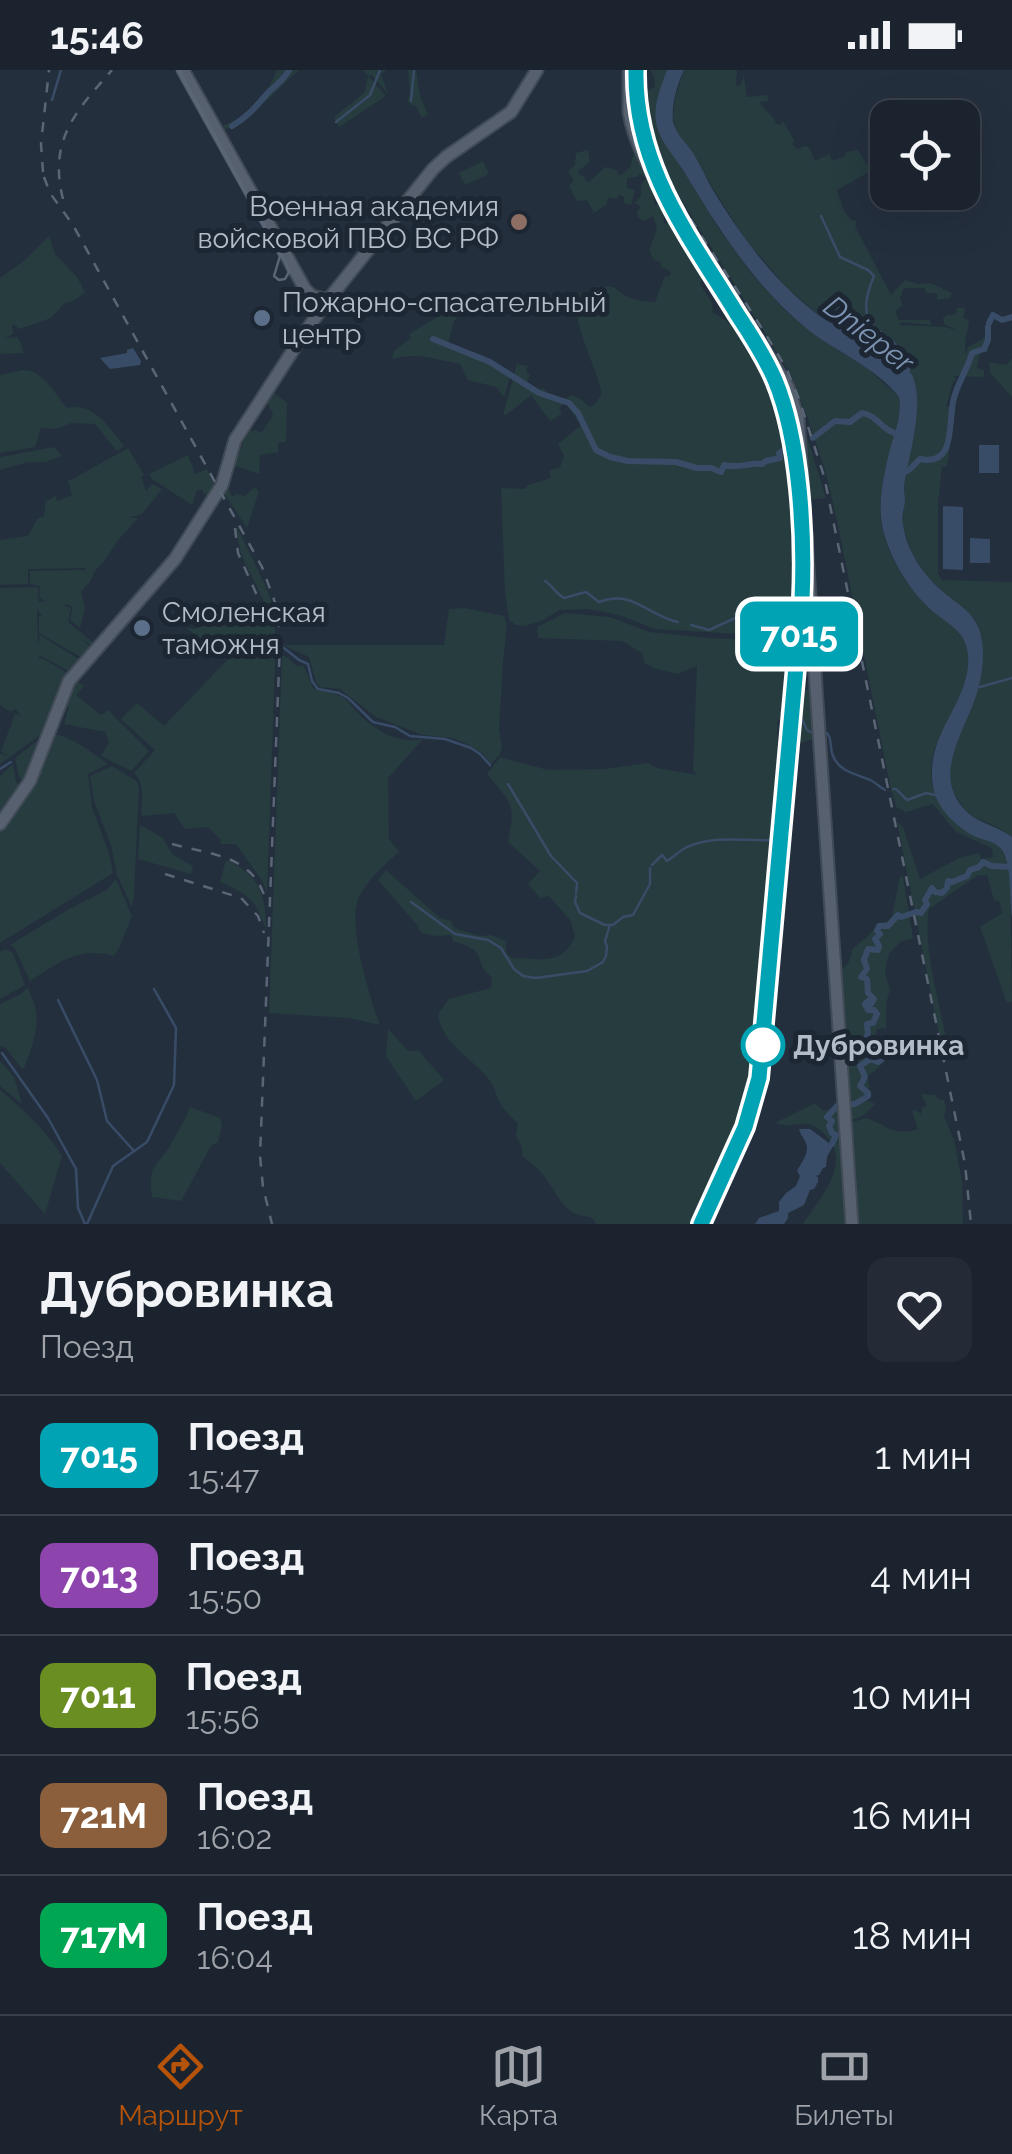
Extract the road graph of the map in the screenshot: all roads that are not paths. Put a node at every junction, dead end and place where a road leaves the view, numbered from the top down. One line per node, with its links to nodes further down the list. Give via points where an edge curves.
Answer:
1 (183, 70): 4 (main road, via 305,289)
2 (537, 70): 4 (main road, via 511,112 434,168)
3 (629, 70): 6 (main road, bridge, via 637,143 788,387 798,418)
4 (328, 300): 5 (main road, via 235,440 222,485 184,546 63,691 30,781)
5 (0, 824)
6 (852, 1224)

